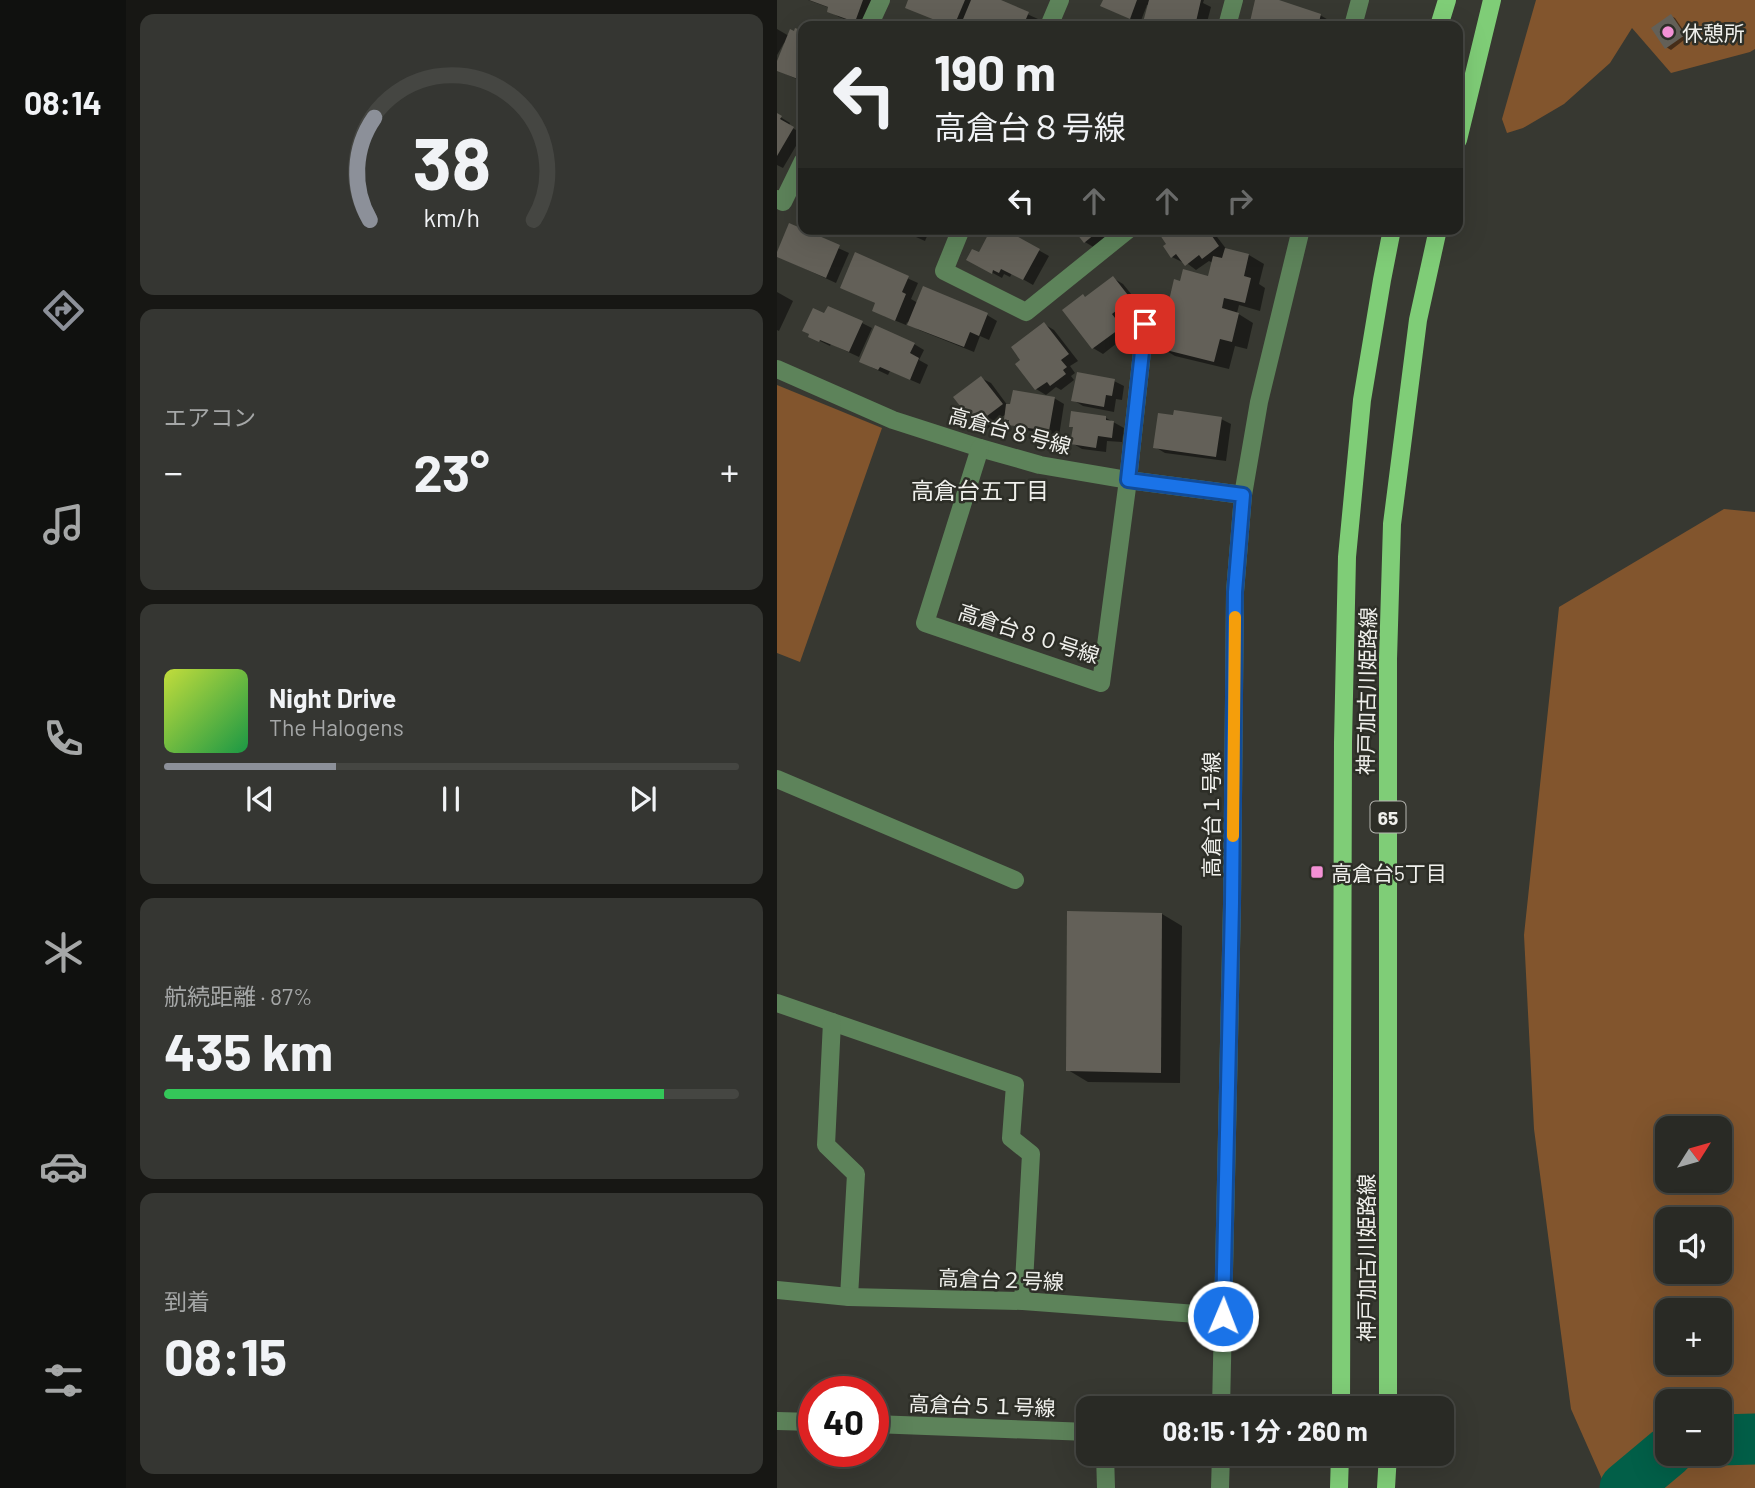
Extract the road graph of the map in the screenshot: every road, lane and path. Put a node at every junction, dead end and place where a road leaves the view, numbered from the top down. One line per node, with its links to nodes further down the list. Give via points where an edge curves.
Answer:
1 (881, 0): 7 (street)
2 (1060, 0): 8 (street)
3 (1234, 0): 9 (street)
4 (1360, 0): 10 (street)
5 (1447, 0): 11 (main road)
6 (1492, 0): 12 (main road)
7 (871, 21)
8 (1051, 21)
9 (1228, 21)
10 (1354, 21)
11 (1441, 21)
12 (1463, 119)
13 (798, 171): 14 (street, via 783,202)
14 (777, 199)
15 (959, 235): 16 (street, via 944,271 1026,312)
16 (1122, 235)
17 (1300, 235): 24 (street, 高倉台１号線, via 1259,402)
18 (1391, 235): 34 (main road, 神戸加古川姫路線 / 65, via 1362,400 1347,557)
19 (1437, 235): 35 (main road, 神戸加古川姫路線 / 65, via 1419,320 1392,524)
20 (1145, 324): 23 (street)
21 (777, 369): 22 (street, 高倉台８号線, via 893,420)
22 (980, 448): 23 (street, 高倉台８号線, via 1039,465); 23 (street, 高倉台８０号線, via 925,623 1101,682)
23 (1128, 480): 24 (street, 高倉台８号線)
24 (1243, 495): 32 (street, 高倉台１号線, via 1235,592)
25 (777, 779): 26 (street)
26 (1016, 880)
27 (777, 1003): 28 (street)
28 (832, 1022): 30 (street, via 826,1145 856,1174); 31 (street, via 1015,1085 1011,1138 1031,1154)
29 (777, 1290): 30 (street, 高倉台２号線)
30 (849, 1297): 31 (street, 高倉台２号線)
31 (1023, 1301): 32 (street, 高倉台２号線)
32 (1223, 1316): 33 (street, 高倉台１号線)
33 (1221, 1396)
34 (1341, 1396)
35 (1388, 1396)
36 (777, 1421): 37 (street)
37 (798, 1422)
38 (889, 1425): 39 (street, 高倉台５１号線)
39 (1076, 1432)
40 (1105, 1466): 44 (street)
41 (1220, 1466): 45 (street)
42 (1340, 1466): 46 (main road)
43 (1388, 1466): 47 (main road)
44 (1106, 1488)
45 (1220, 1488)
46 (1339, 1488)
47 (1387, 1488)

